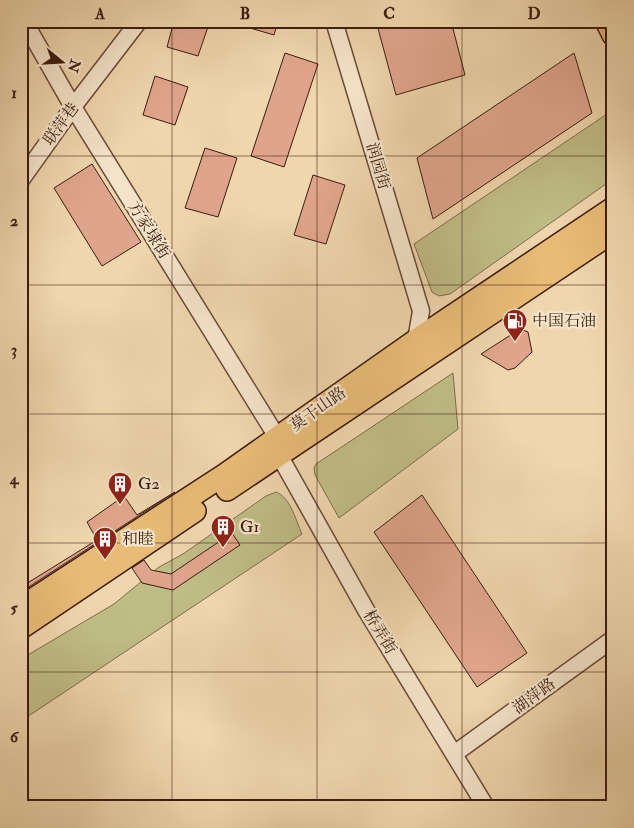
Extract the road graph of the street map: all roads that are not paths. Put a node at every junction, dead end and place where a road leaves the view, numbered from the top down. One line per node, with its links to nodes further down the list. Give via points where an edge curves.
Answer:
1 (24, 21): 6 (street, 方家埭街)
2 (139, 21): 6 (street, 联萍巷)
3 (334, 21): 10 (street, 润园街)
4 (606, 21): 5 (main road)
5 (613, 35)
6 (73, 107): 7 (street, 联萍巷); 13 (street, 方家埭街)
7 (21, 180)
8 (613, 208): 11 (main road, 莫干山路)
9 (613, 232): 13 (main road, 莫干山路)
10 (420, 311): 11 (street); 12 (street, 润园街)
11 (446, 320): 12 (main road, 莫干山路)
12 (416, 340): 13 (main road, 莫干山路)
13 (278, 446): 14 (main road, 莫干山路, via 216,480); 15 (main road, 莫干山路); 17 (street, 桥弄街, via 366,610)
14 (21, 607)
15 (21, 628)
16 (613, 639): 17 (street, 湖萍路)
17 (454, 754): 18 (street, 桥弄街)
18 (486, 807)

